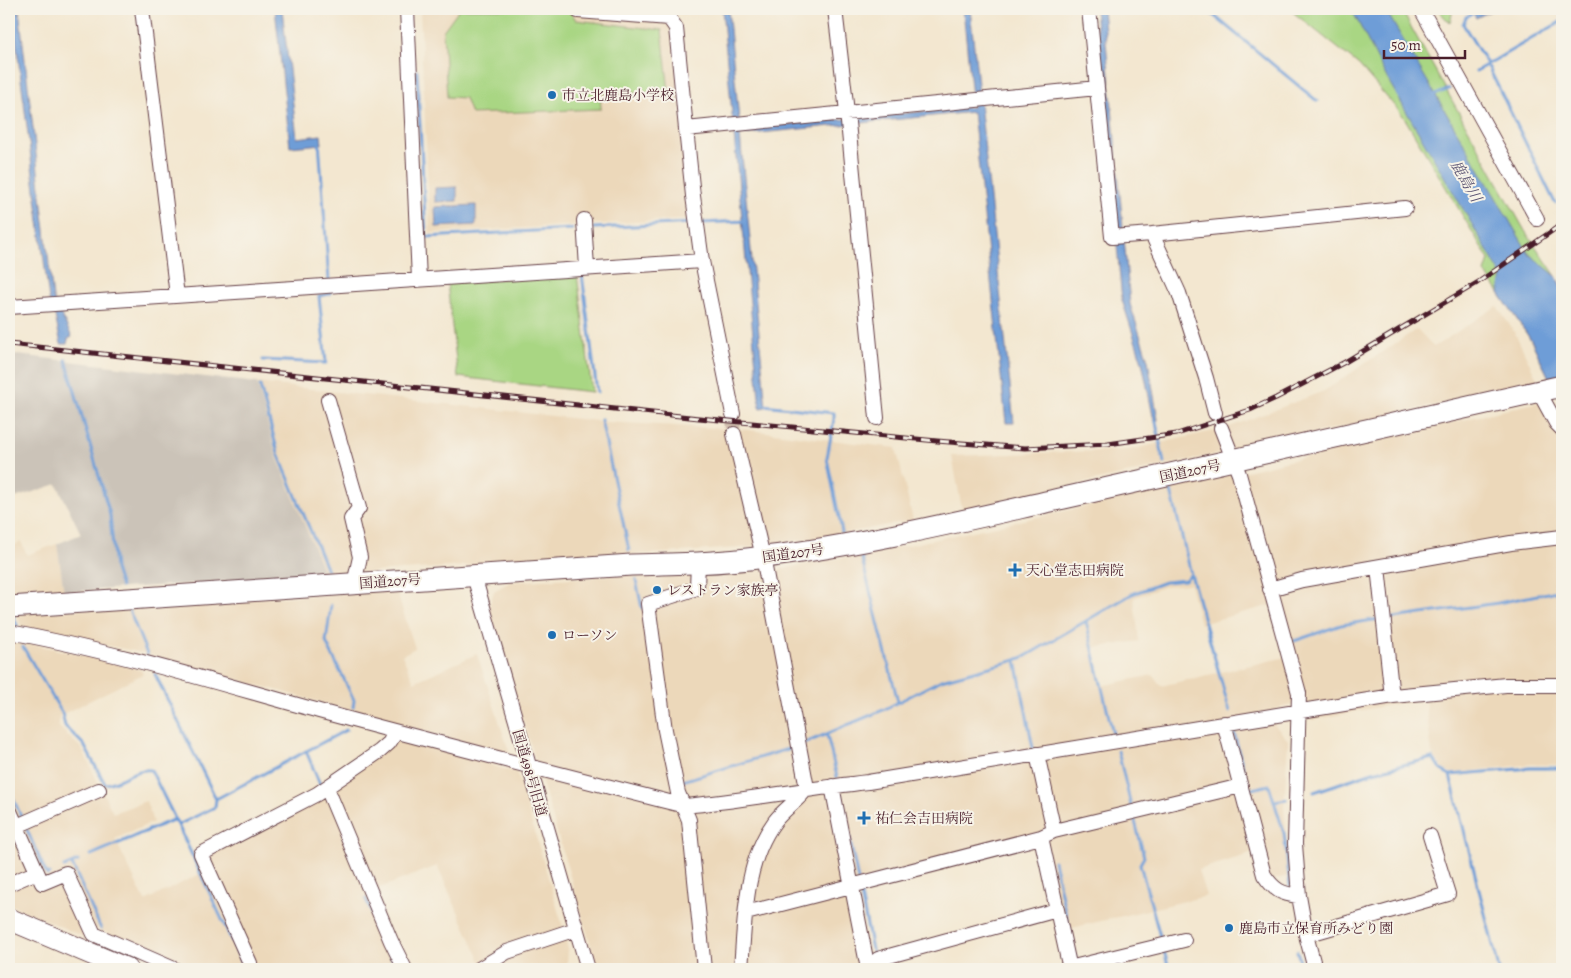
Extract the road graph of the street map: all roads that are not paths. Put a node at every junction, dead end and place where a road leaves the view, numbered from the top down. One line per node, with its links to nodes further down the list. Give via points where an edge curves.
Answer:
1 (142, 9): 17 (street)
2 (407, 9): 16 (street)
3 (578, 9): 9 (street, via 669,18 676,28)
4 (835, 9): 8 (street)
5 (1090, 9): 7 (street)
6 (1421, 9): 11 (street)
7 (1097, 88): 8 (street); 13 (street, via 1112,237)
8 (847, 112): 9 (street); 24 (street)
9 (686, 129): 14 (street)
10 (1405, 208): 13 (street)
11 (1537, 218)
12 (584, 220): 15 (street)
13 (1152, 234): 22 (street, via 1179,293)
14 (702, 261): 15 (street); 23 (street)
15 (582, 269): 16 (street)
16 (418, 280): 17 (street)
17 (177, 296): 18 (street)
18 (9, 307)
19 (1562, 386): 20 (highway, 国道207号)
20 (1539, 392): 26 (street); 28 (highway, 国道207号)
21 (328, 400): 34 (street, via 359,508 351,519 360,557)
22 (1215, 412)
23 (733, 414)
24 (877, 418)
25 (1221, 428): 28 (street)
26 (1562, 429)
27 (734, 434): 30 (street)
28 (1233, 462): 30 (highway, 国道207号, via 899,534); 35 (street)
29 (1562, 537): 32 (street)
30 (763, 557): 31 (highway, 国道207号); 47 (street)
31 (698, 564): 33 (highway, 国道207号, via 631,565); 51 (street, via 697,588 648,604 665,730 678,792)
32 (1378, 567): 35 (street); 39 (street)
33 (474, 576): 34 (highway, 国道207号); 44 (street, 国道498号旧道)
34 (354, 584): 36 (highway, 国道207号)
35 (1270, 589): 40 (street, via 1299,693)
36 (9, 607)
37 (9, 632): 42 (street, via 143,663)
38 (1562, 685): 39 (street, via 1506,685)
39 (1394, 696): 40 (street)
40 (1299, 711): 41 (street); 60 (street, via 1295,819)
41 (1224, 723): 43 (street); 46 (street)
42 (396, 732): 44 (street); 49 (street, via 380,751)
43 (1037, 754): 45 (street); 55 (street)
44 (528, 766): 51 (street); 64 (street, 国道498号旧道)
45 (832, 786): 47 (street); 59 (street)
46 (1241, 786): 55 (street); 60 (street, via 1264,875 1283,894)
47 (808, 788): 50 (street); 53 (street)
48 (99, 790): 54 (street)
49 (322, 791): 72 (street, via 201,854); 73 (street)
50 (768, 795): 51 (street); 53 (street)
51 (685, 806): 76 (street)
52 (9, 809): 54 (street)
53 (776, 819): 62 (street, via 758,848)
54 (17, 826): 57 (street)
55 (1047, 834): 59 (street); 61 (street)
56 (1430, 836): 66 (street, via 1448,894)
57 (37, 872): 58 (street); 68 (street, via 42,883 66,873 94,934)
58 (9, 884)
59 (856, 884): 62 (street); 78 (street)
60 (1299, 896): 66 (street)
61 (1057, 910): 69 (street); 79 (street)
62 (746, 912): 77 (street)
63 (9, 919): 68 (highway)
64 (576, 929): 74 (street, via 507,952); 75 (street, 国道498号旧道)
65 (9, 934): 68 (highway)
66 (1306, 935): 80 (street)
67 (1184, 940): 79 (street)
68 (94, 953): 70 (highway); 71 (street)
69 (878, 959)
70 (126, 969)
71 (174, 969)
72 (251, 969)
73 (405, 969)
74 (479, 969)
75 (588, 969)
76 (704, 969)
77 (742, 969)
78 (868, 969)
79 (1070, 969)
80 (1314, 969)

